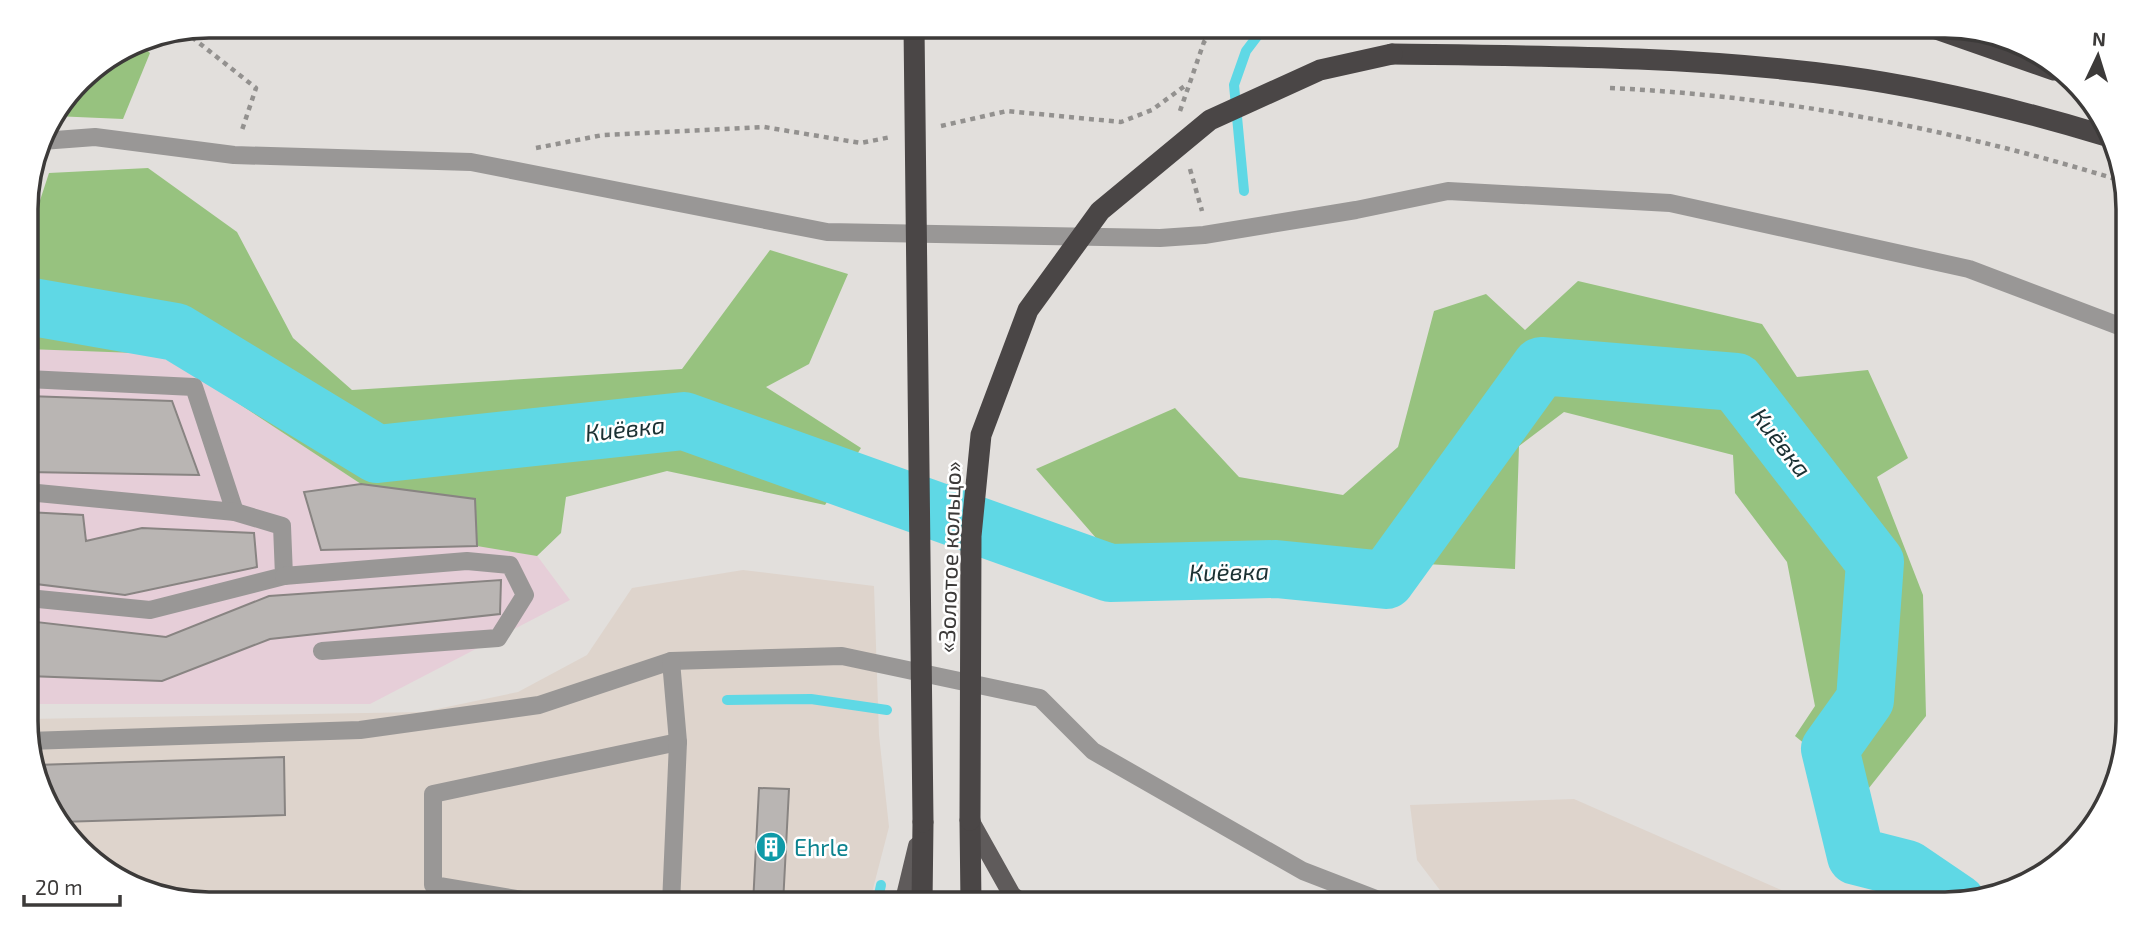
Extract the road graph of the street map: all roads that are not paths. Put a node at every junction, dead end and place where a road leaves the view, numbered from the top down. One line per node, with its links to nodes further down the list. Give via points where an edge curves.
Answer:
1 (914, 38): 17 (highway, «Золотое кольцо», bridge)
2 (1969, 40): 3 (highway)
3 (2032, 62)
4 (2098, 134): 16 (highway, «Золотое кольцо», bridge, via 2032,114 1842,76 1611,57 1392,54 1320,70 1210,120 1101,211 1028,310 981,435 971,536)
5 (53, 140): 6 (street, via 95,137 234,155 471,162 827,232 1160,238 1328,215 1448,191 1670,203 1969,269)
6 (2116, 325)
7 (39, 380): 9 (street, via 194,387)
8 (38, 493): 9 (street)
9 (235, 512): 10 (street, via 282,526)
10 (284, 576): 11 (street, via 150,611); 12 (street, via 467,561 510,565 525,595 498,638)
11 (38, 599)
12 (322, 651)
13 (671, 662): 14 (street, via 539,705 360,730); 15 (street); 18 (street, via 842,656 1040,698 1093,751 1303,870)
14 (40, 741)
15 (678, 742): 19 (street, via 433,794 433,885); 20 (street)
16 (970, 820): 23 (highway, «Золотое кольцо»); 24 (main road)
17 (923, 822): 21 (main road); 22 (highway, «Золотое кольцо»)
18 (1355, 891)
19 (474, 892)
20 (672, 892)
21 (906, 892)
22 (922, 892)
23 (971, 892)
24 (1010, 892)

